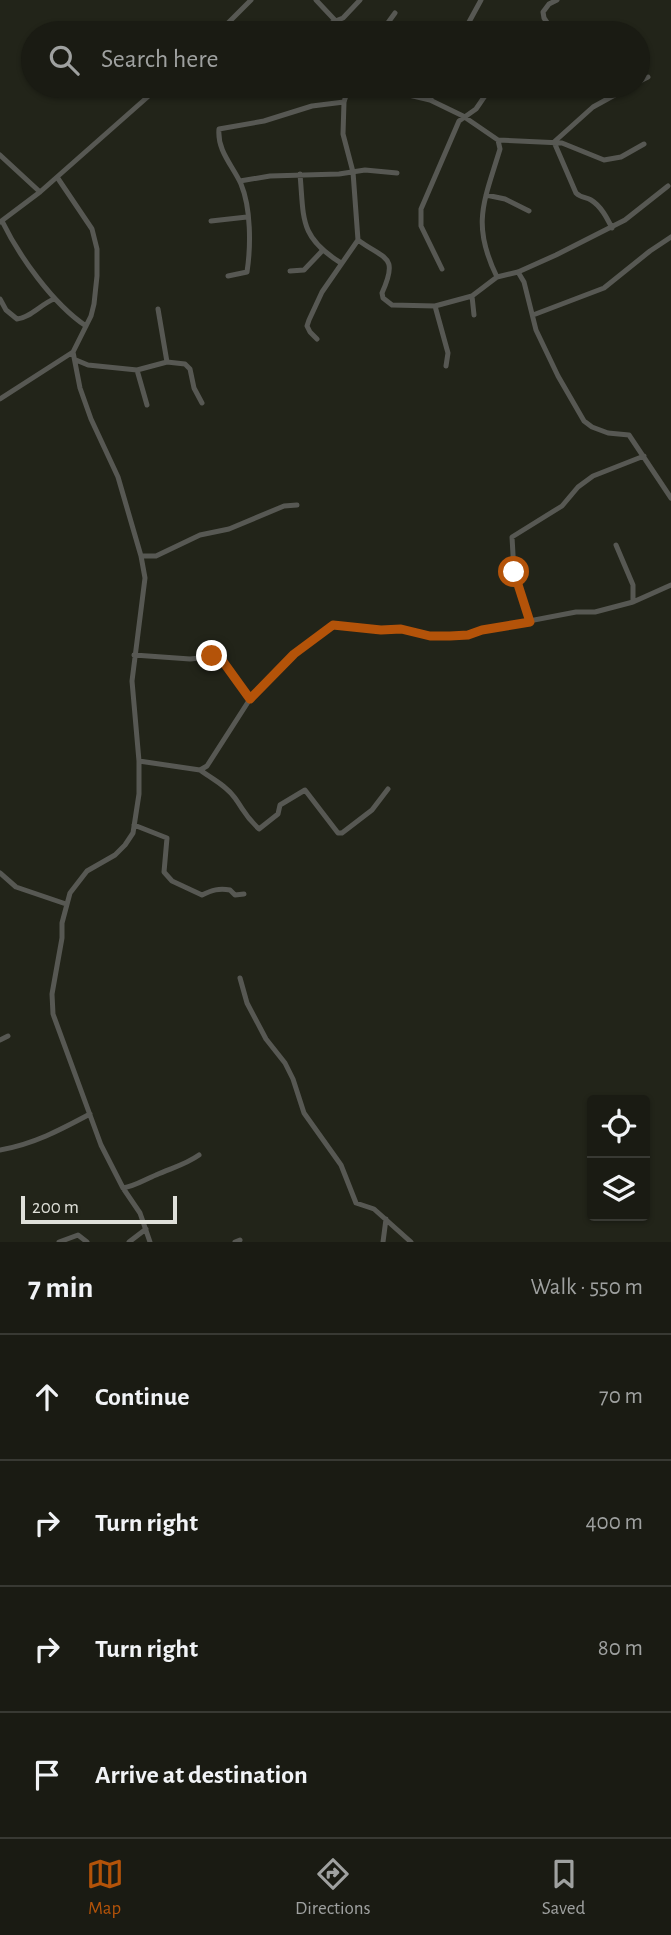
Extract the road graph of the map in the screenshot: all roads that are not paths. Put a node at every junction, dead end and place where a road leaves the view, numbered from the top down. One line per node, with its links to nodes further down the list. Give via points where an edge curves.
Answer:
1 (251, 0): 7 (street)
2 (316, 0): 8 (street)
3 (360, 0): 9 (street)
4 (481, 0): 11 (street)
5 (557, 0): 12 (street, via 544,9)
6 (395, 13): 10 (street)
7 (230, 21)
8 (336, 21)
9 (338, 21)
10 (389, 21)
11 (470, 21)
12 (546, 21)
13 (146, 98): 28 (street)
14 (345, 98): 19 (street)
15 (422, 98): 18 (street)
16 (484, 98): 20 (street)
17 (609, 98): 22 (street)
18 (430, 100): 20 (street)
19 (344, 102): 25 (street, via 343,134); 29 (street, via 219,129 223,153)
20 (463, 116): 21 (street); 42 (street, via 421,209 421,226)
21 (498, 140): 22 (street); 32 (street, via 500,149)
22 (554, 142): 23 (street, via 604,160 621,157); 37 (street, via 576,193 604,212)
23 (644, 144)
24 (0, 155): 31 (street)
25 (353, 172): 26 (street); 27 (street); 39 (street)
26 (397, 173)
27 (300, 174): 29 (street); 40 (street, via 307,233)
28 (57, 177): 31 (street); 54 (street, via 92,229 97,249 96,291)
29 (240, 181): 34 (street)
30 (668, 186): 37 (street)
31 (40, 192): 36 (street)
32 (486, 195): 33 (street); 46 (street, via 481,223 487,256)
33 (529, 211)
34 (247, 217): 35 (street); 45 (street, via 248,269 245,274)
35 (211, 221)
36 (1, 222): 49 (street)
37 (612, 228): 44 (street)
38 (671, 237): 53 (street, via 604,288)
39 (358, 240): 41 (street); 50 (street, via 378,251 389,264 390,278 382,293 387,302)
40 (323, 250): 41 (street); 43 (street, via 304,270)
41 (341, 263): 55 (street, via 307,326)
42 (442, 269)
43 (290, 271)
44 (518, 272): 46 (street); 53 (street)
45 (228, 276)
46 (498, 277): 47 (street)
47 (472, 296): 50 (street); 52 (street)
48 (0, 299): 49 (street, via 17,319)
49 (54, 299): 54 (street)
50 (435, 306): 59 (street, via 448,353)
51 (158, 309): 58 (street)
52 (474, 315)
53 (533, 315): 64 (street, via 558,376 584,421 608,433 629,435)
54 (86, 326): 56 (street)
55 (317, 340)
56 (73, 352): 57 (street); 61 (street)
57 (76, 360): 60 (street); 69 (street, via 80,388 118,477)
58 (167, 362): 60 (street); 62 (street, via 186,364)
59 (446, 366)
60 (137, 370): 63 (street)
61 (0, 399)
62 (202, 403)
63 (146, 405)
64 (644, 456): 65 (street); 72 (street, via 593,476 562,506 512,537 514,572)
65 (669, 491): 66 (street)
66 (671, 498)
67 (297, 505): 69 (street, via 200,535 156,556)
68 (616, 545): 71 (street, via 633,585)
69 (141, 556): 73 (street, via 145,578)
70 (671, 585): 71 (street)
71 (633, 602): 72 (street)
72 (530, 622): 74 (street, via 450,636 333,625 294,654)
73 (134, 655): 74 (street, via 219,656); 75 (street)
74 (250, 699): 76 (street, via 216,754)
75 (139, 761): 76 (street); 78 (street)
76 (200, 770): 77 (street, via 227,789 248,821 259,829 278,814 280,805 305,790 332,827 342,833 372,810)
77 (388, 789)
78 (134, 825): 80 (street, via 167,838 166,877 202,895 214,889); 81 (street, via 125,845 87,871)
79 (0, 873): 81 (street, via 16,887)
80 (244, 894)
81 (66, 904): 85 (street, via 52,1014)
82 (240, 978): 89 (street, via 247,1003 285,1063 304,1113 341,1165 356,1203)
83 (8, 1036): 84 (street)
84 (0, 1040)
85 (90, 1114): 86 (street, via 48,1137); 88 (street)
86 (0, 1150)
87 (199, 1155): 88 (street)
88 (123, 1188): 90 (street)
89 (386, 1219): 95 (street); 96 (street)
90 (146, 1229): 93 (street); 94 (street)
91 (59, 1242): 92 (street, via 78,1235)
92 (87, 1242)
93 (130, 1242)
94 (150, 1242)
95 (383, 1242)
96 (411, 1242)

